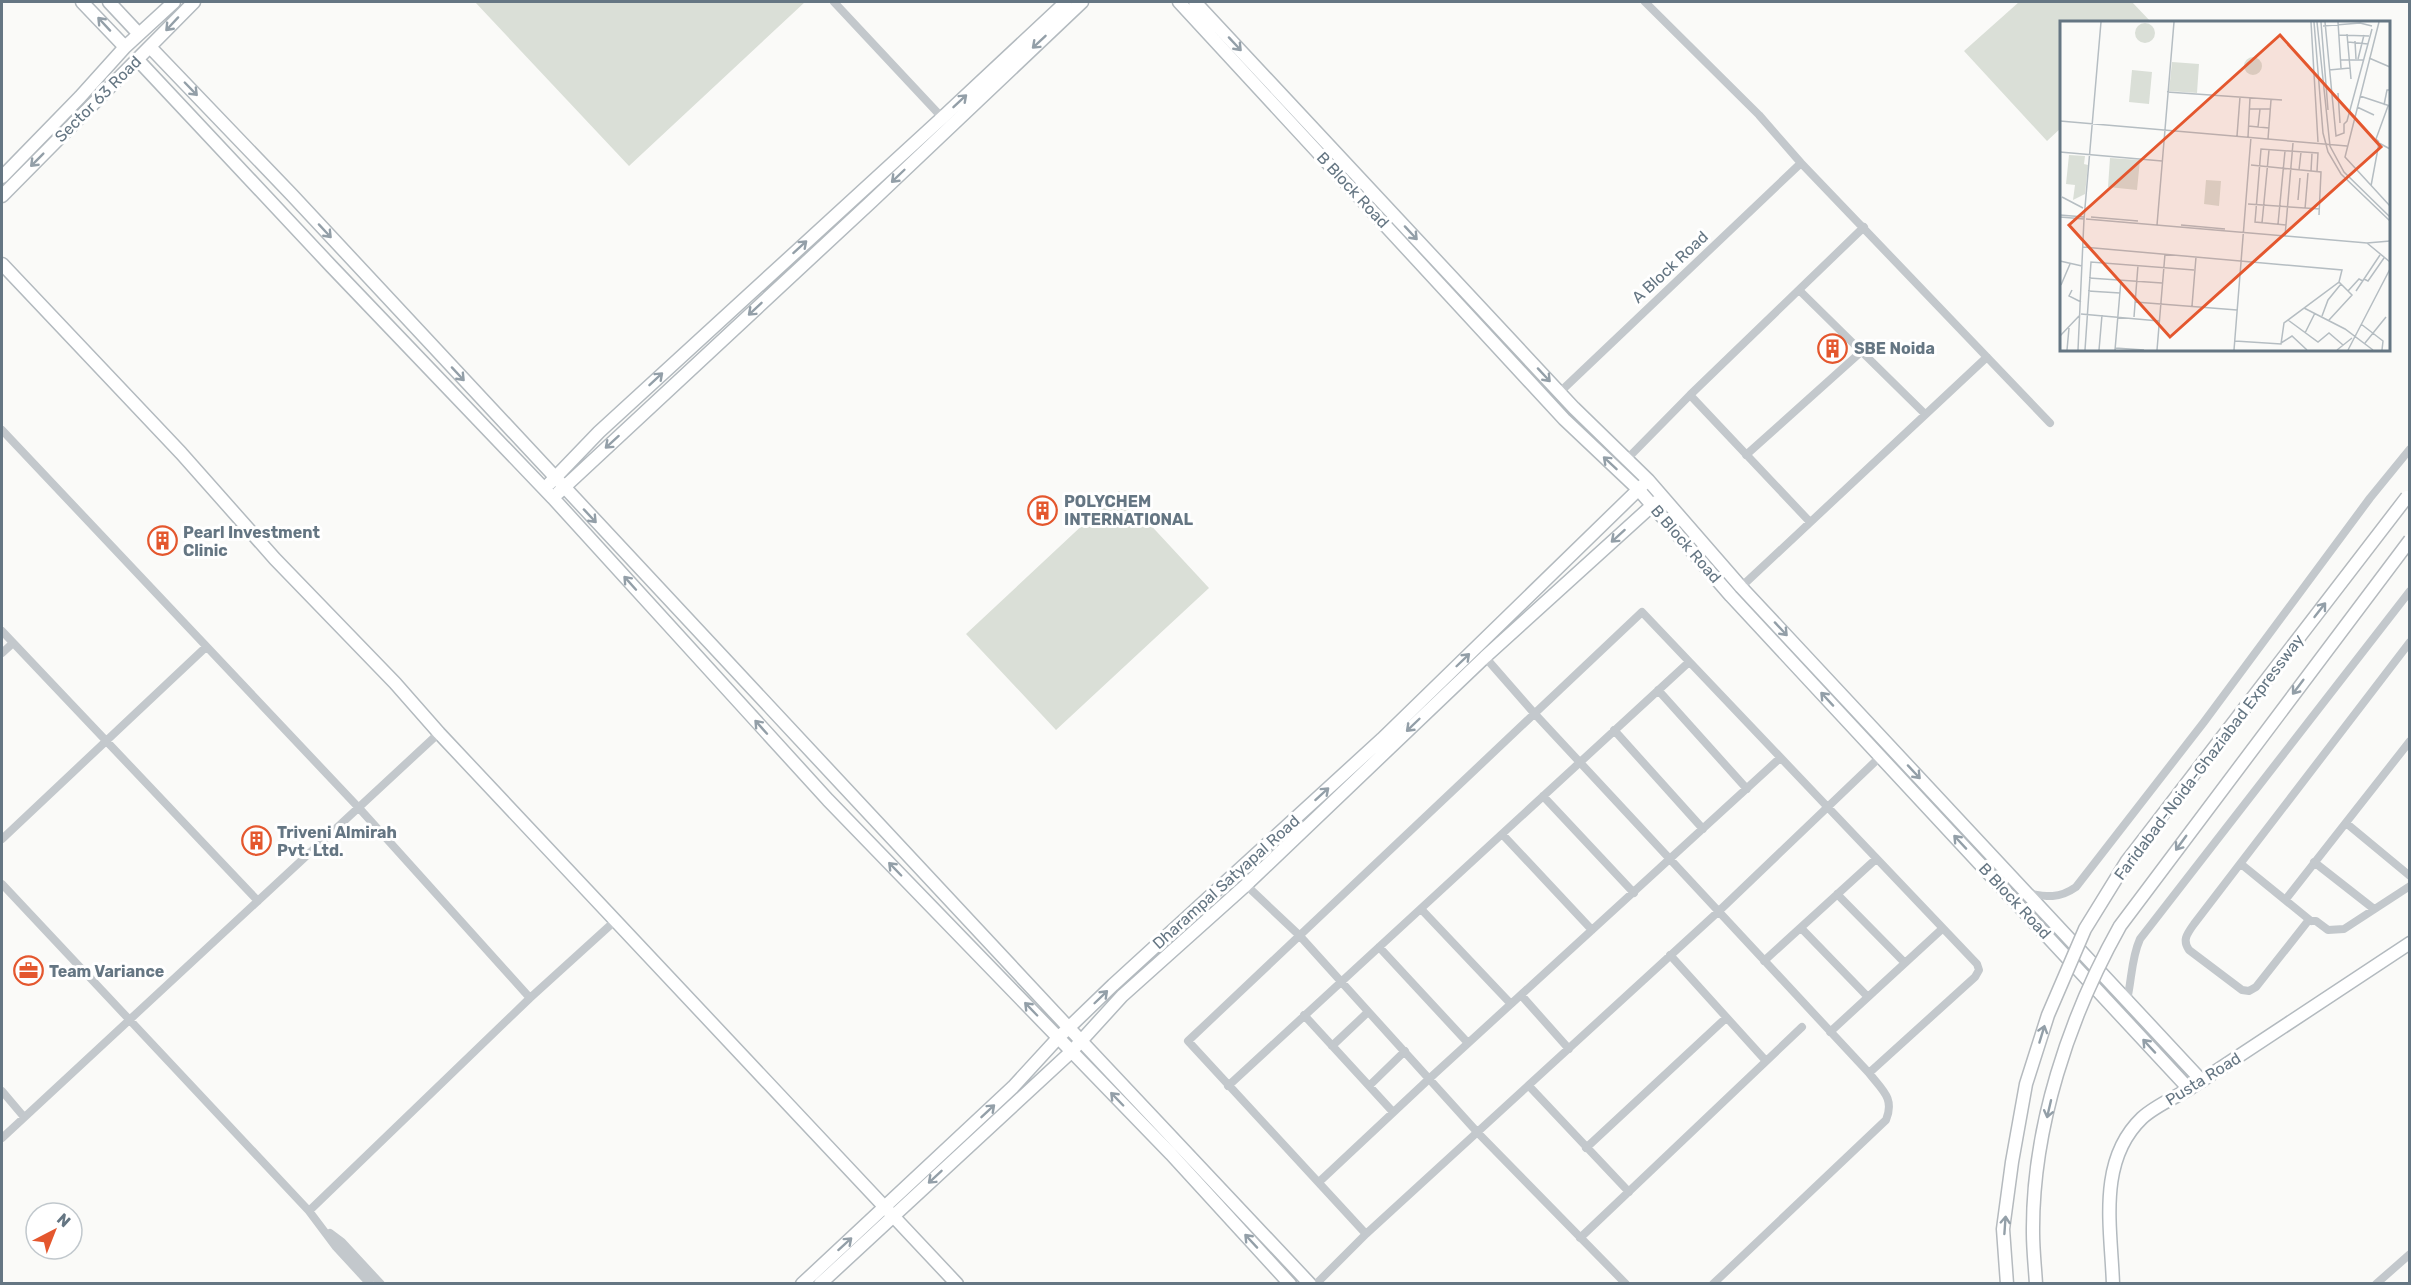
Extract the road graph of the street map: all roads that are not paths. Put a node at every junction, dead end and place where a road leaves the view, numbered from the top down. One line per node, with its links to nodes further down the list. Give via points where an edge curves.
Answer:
1 (82, 2): 12 (street, one-way to 1)
2 (109, 2): 11 (street)
3 (174, 2): 11 (street, Sector 63 Road)
4 (194, 2): 13 (street, Sector 63 Road, one-way to 13)
5 (834, 2): 15 (street)
6 (1066, 2): 15 (street, one-way to 6)
7 (1082, 2): 15 (street, one-way to 15)
8 (1179, 2): 34 (street, B Block Road, one-way to 8, via 1564,419)
9 (1195, 2): 24 (street, B Block Road, one-way to 24)
10 (1645, 2): 16 (street)
11 (139, 34): 12 (street, Sector 63 Road)
12 (125, 47): 17 (street, Sector 63 Road)
13 (150, 47): 14 (street, Sector 63 Road); 33 (street, one-way to 33)
14 (137, 59): 18 (street, Sector 63 Road, one-way to 18); 35 (street)
15 (946, 122): 33 (street, via 666,369 588,443)
16 (1802, 163): 19 (street); 24 (street, A Block Road)
17 (2, 177)
18 (2, 196)
19 (1864, 227): 21 (street); 23 (street)
20 (2, 264): 53 (street)
21 (1799, 290): 22 (street); 25 (street)
22 (1862, 351): 26 (street); 30 (street)
23 (1987, 357): 26 (street); 27 (street)
24 (1560, 392): 31 (street, B Block Road)
25 (1690, 395): 30 (street); 31 (street)
26 (1925, 414): 39 (street)
27 (2050, 423)
28 (2, 430): 46 (street)
29 (2409, 449): 76 (street, via 2076,887 2052,898)
30 (1746, 455): 39 (street)
31 (1627, 459): 32 (street, B Block Road)
32 (1648, 480): 34 (street, Dharampal Satyapal Road); 36 (street, B Block Road)
33 (559, 483): 35 (street); 105 (street, one-way to 105)
34 (1638, 489): 38 (street, B Block Road); 105 (street, Dharampal Satyapal Road, one-way to 34, via 1382,739)
35 (549, 493): 107 (street, one-way to 35, via 828,800)
36 (1662, 497): 38 (street, Dharampal Satyapal Road); 41 (street, B Block Road)
37 (2407, 497): 146 (street, Faridabad-Noida-Ghaziabad Expressway, one-way to 37, bridge, via 2003,1229 2026,1084 2048,1015 2085,929 2127,861)
38 (1652, 506): 48 (street, Dharampal Satyapal Road, one-way to 48); 56 (street, B Block Road, one-way to 38)
39 (1810, 522): 41 (street)
40 (2409, 540): 147 (street, Faridabad-Noida-Ghaziabad Expressway, one-way to 147, bridge, via 2160,871 2120,926 2100,962 2062,1056 2040,1149 2033,1232)
41 (1741, 587): 76 (street, B Block Road, one-way to 76)
42 (2409, 591): 98 (street, via 2140,939 2133,955)
43 (2, 631): 45 (street)
44 (2409, 642): 70 (street)
45 (13, 643): 47 (street); 55 (street)
46 (206, 648): 55 (street); 62 (street)
47 (2, 653)
48 (1485, 657): 51 (street); 73 (street, Dharampal Satyapal Road, one-way to 73)
49 (1689, 662): 50 (street); 51 (street, via 1642,612); 57 (street)
50 (1658, 690): 52 (street); 59 (street)
51 (1534, 713): 58 (street); 88 (street)
52 (1614, 730): 58 (street); 64 (street)
53 (439, 733): 62 (street); 83 (street)
54 (2409, 741): 63 (street)
55 (106, 743): 66 (street); 79 (street)
56 (1881, 756): 61 (street); 121 (street, B Block Road, one-way to 56)
57 (1780, 758): 59 (street); 61 (street)
58 (1580, 762): 60 (street); 68 (street)
59 (1747, 789): 64 (street)
60 (1543, 796): 65 (street); 75 (street)
61 (1826, 807): 67 (street); 82 (street)
62 (359, 808): 79 (street); 97 (street)
63 (2346, 823): 69 (street); 71 (street)
64 (1703, 829): 68 (street)
65 (1502, 834): 80 (street); 87 (street)
66 (2, 839)
67 (1876, 859): 77 (street); 86 (street)
68 (1670, 860): 75 (street); 82 (street)
69 (2314, 862): 78 (street); 81 (street)
70 (2241, 864): 78 (street); 84 (street, via 2186,936 2189,950 2241,990 2249,991 2304,925)
71 (2409, 876)
72 (2, 884): 103 (street)
73 (1246, 885): 88 (street); 108 (street, Dharampal Satyapal Road, via 1122,996)
74 (2409, 886): 81 (street)
75 (1634, 893): 87 (street)
76 (2027, 893): 98 (street, B Block Road)
77 (1837, 894): 85 (street); 93 (street)
78 (2286, 899): 84 (street)
79 (258, 901): 103 (street)
80 (1421, 909): 90 (street); 99 (street)
81 (2374, 909): 84 (street, via 2337,931)
82 (1719, 911): 91 (street); 92 (street)
83 (616, 920): 97 (street); 131 (street)
84 (2312, 921)
85 (1801, 928): 92 (street); 96 (street)
86 (1942, 929): 93 (street); 115 (street, via 1977,964 1977,974)
87 (1592, 930): 95 (street)
88 (1299, 935): 94 (street); 118 (street, via 1188,1041)
89 (2409, 943): 117 (street, Pusta Road)
90 (1379, 947): 94 (street); 109 (street)
91 (1670, 955): 102 (street); 111 (street)
92 (1764, 961): 106 (street)
93 (1905, 963): 96 (street)
94 (1341, 982): 100 (street); 101 (street)
95 (1521, 995): 99 (street); 111 (street)
96 (1866, 996): 106 (street)
97 (530, 998): 130 (street)
98 (2127, 1000): 117 (street, B Block Road)
99 (1511, 1004): 109 (street)
100 (1368, 1012): 110 (street); 112 (street)
101 (1304, 1016): 110 (street); 118 (street)
102 (1726, 1018): 114 (street); 127 (street)
103 (128, 1020): 124 (street); 130 (street)
104 (1802, 1027): 114 (street)
105 (1069, 1028): 107 (street, Dharampal Satyapal Road); 108 (street)
106 (1830, 1032): 115 (street)
107 (1058, 1038): 113 (street); 131 (street, Dharampal Satyapal Road, one-way to 107)
108 (1081, 1041): 113 (street, Dharampal Satyapal Road); 142 (street)
109 (1468, 1043): 116 (street)
110 (1332, 1046): 119 (street)
111 (1569, 1049): 120 (street)
112 (1405, 1051): 116 (street); 119 (street)
113 (1071, 1052): 131 (street, Dharampal Satyapal Road, one-way to 131); 141 (street, one-way to 113)
114 (1766, 1061): 129 (street)
115 (1869, 1073): 145 (street, via 1889,1099 1886,1120)
116 (1430, 1078): 123 (street); 125 (street)
117 (2202, 1081): 121 (street, Pusta Road)
118 (1228, 1086): 128 (street)
119 (1369, 1086): 123 (street)
120 (1529, 1086): 125 (street); 127 (street)
121 (2189, 1089): 148 (street, Pusta Road, via 2144,1116 2117,1152 2109,1200)
122 (2, 1091): 124 (street)
123 (1393, 1112): 128 (street)
124 (24, 1117): 126 (street)
125 (1478, 1133): 133 (street); 134 (street)
126 (2, 1138)
127 (1586, 1148): 129 (street)
128 (1319, 1182): 133 (street)
129 (1629, 1192): 134 (street)
130 (309, 1211): 132 (street)
131 (889, 1211): 138 (street, Dharampal Satyapal Road, one-way to 131); 139 (street, Dharampal Satyapal Road); 140 (street)
132 (322, 1227): 136 (street); 137 (street, via 342,1242)
133 (1366, 1234): 143 (street)
134 (1580, 1238): 144 (street)
135 (2409, 1254): 149 (street)
136 (370, 1284)
137 (381, 1284)
138 (802, 1284)
139 (820, 1284)
140 (957, 1284)
141 (1290, 1284)
142 (1310, 1284)
143 (1316, 1284)
144 (1626, 1284)
145 (1713, 1284)
146 (2007, 1284)
147 (2036, 1284)
148 (2113, 1284)
149 (2376, 1284)

